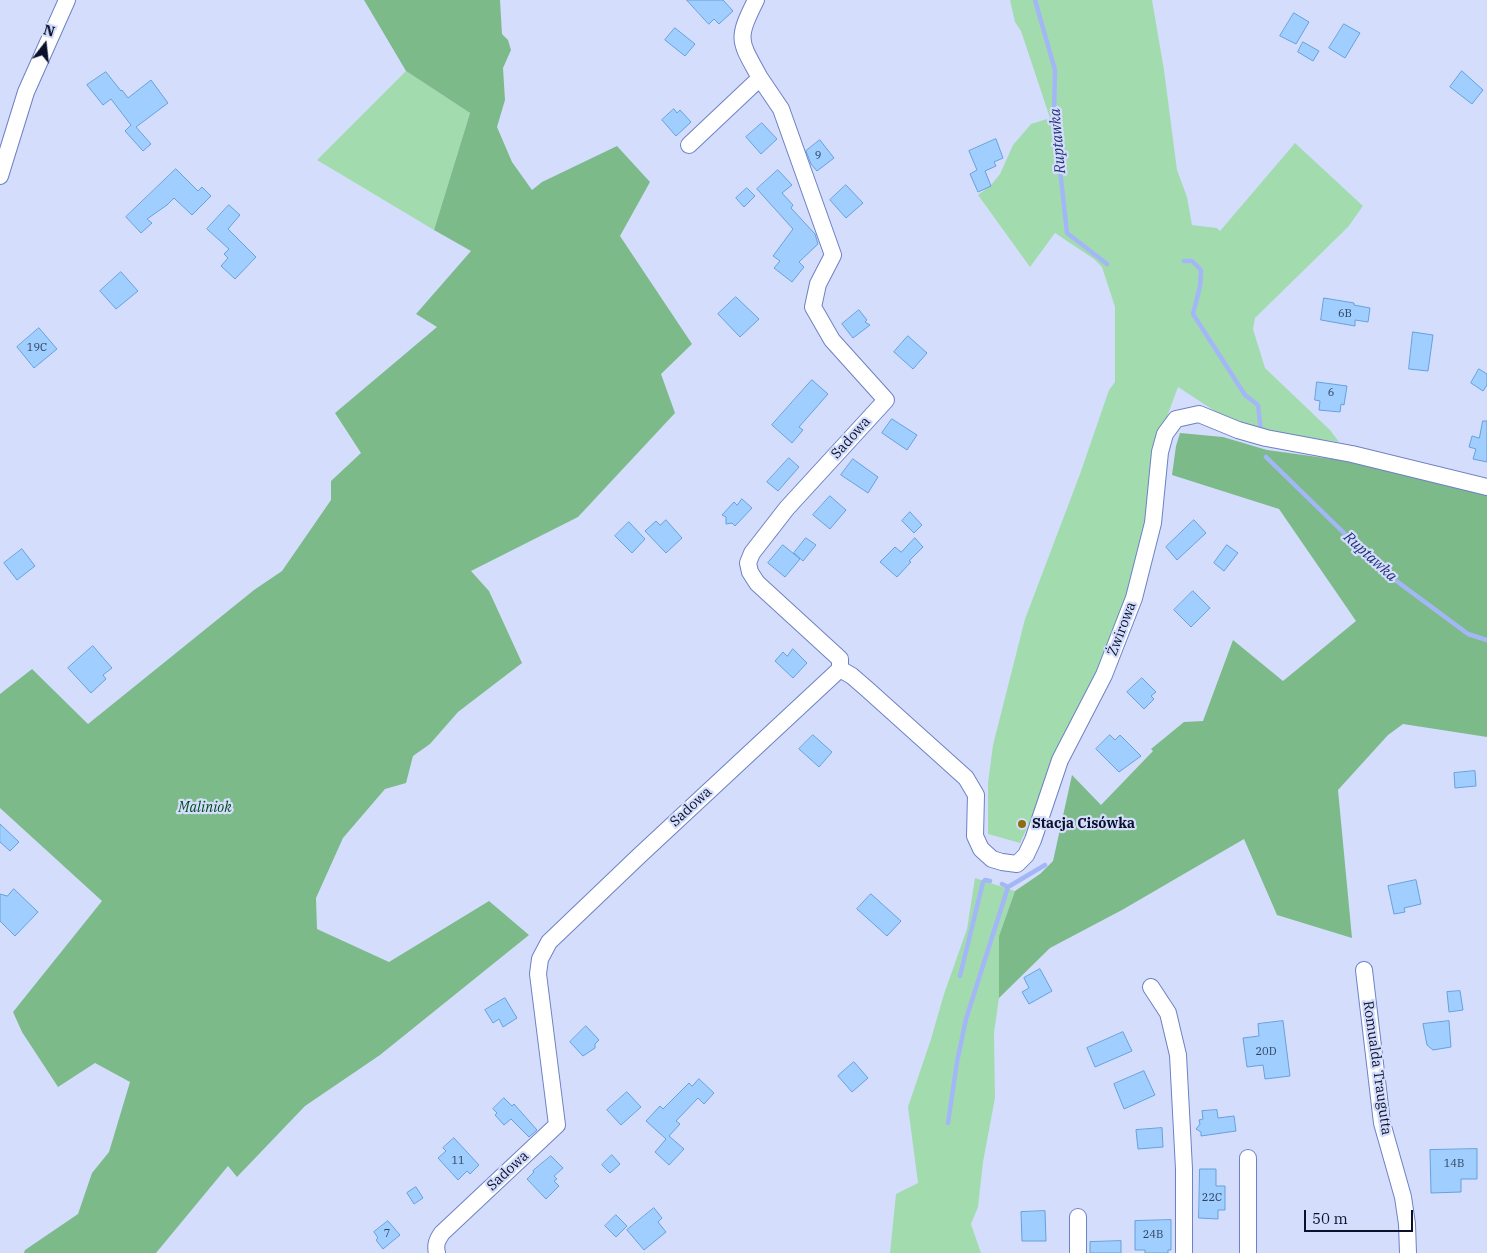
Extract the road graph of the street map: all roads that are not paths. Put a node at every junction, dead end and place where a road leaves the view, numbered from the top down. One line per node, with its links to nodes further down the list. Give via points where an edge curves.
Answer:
1 (67, 0): 5 (street, via 26,92)
2 (756, 0): 3 (street, via 745,22 742,38 744,50)
3 (760, 78): 4 (street); 7 (street, Sadowa, via 780,109 832,254 818,284 813,307 832,340 886,400 787,508 752,553 748,563 757,583 840,659)
4 (689, 145)
5 (0, 176)
6 (1487, 487): 7 (street, Żwirowa, via 1352,454 1266,438 1199,414 1176,419 1165,434 1160,452 1153,524 1134,598 1104,675 1060,760 1033,840 1017,864 992,859 981,849 975,836 976,795 966,778 867,689)
7 (840, 669): 12 (street, Sadowa, via 549,942 540,959 538,974 557,1125 442,1233 437,1240)
8 (1364, 970): 16 (street, Romualda Traugutta, via 1382,1124 1404,1197)
9 (1151, 986): 14 (street, via 1168,1013 1178,1055 1184,1168)
10 (1248, 1158): 15 (street)
11 (1078, 1217): 13 (street)
12 (437, 1253)
13 (1078, 1253)
14 (1184, 1253)
15 (1248, 1253)
16 (1408, 1253)

